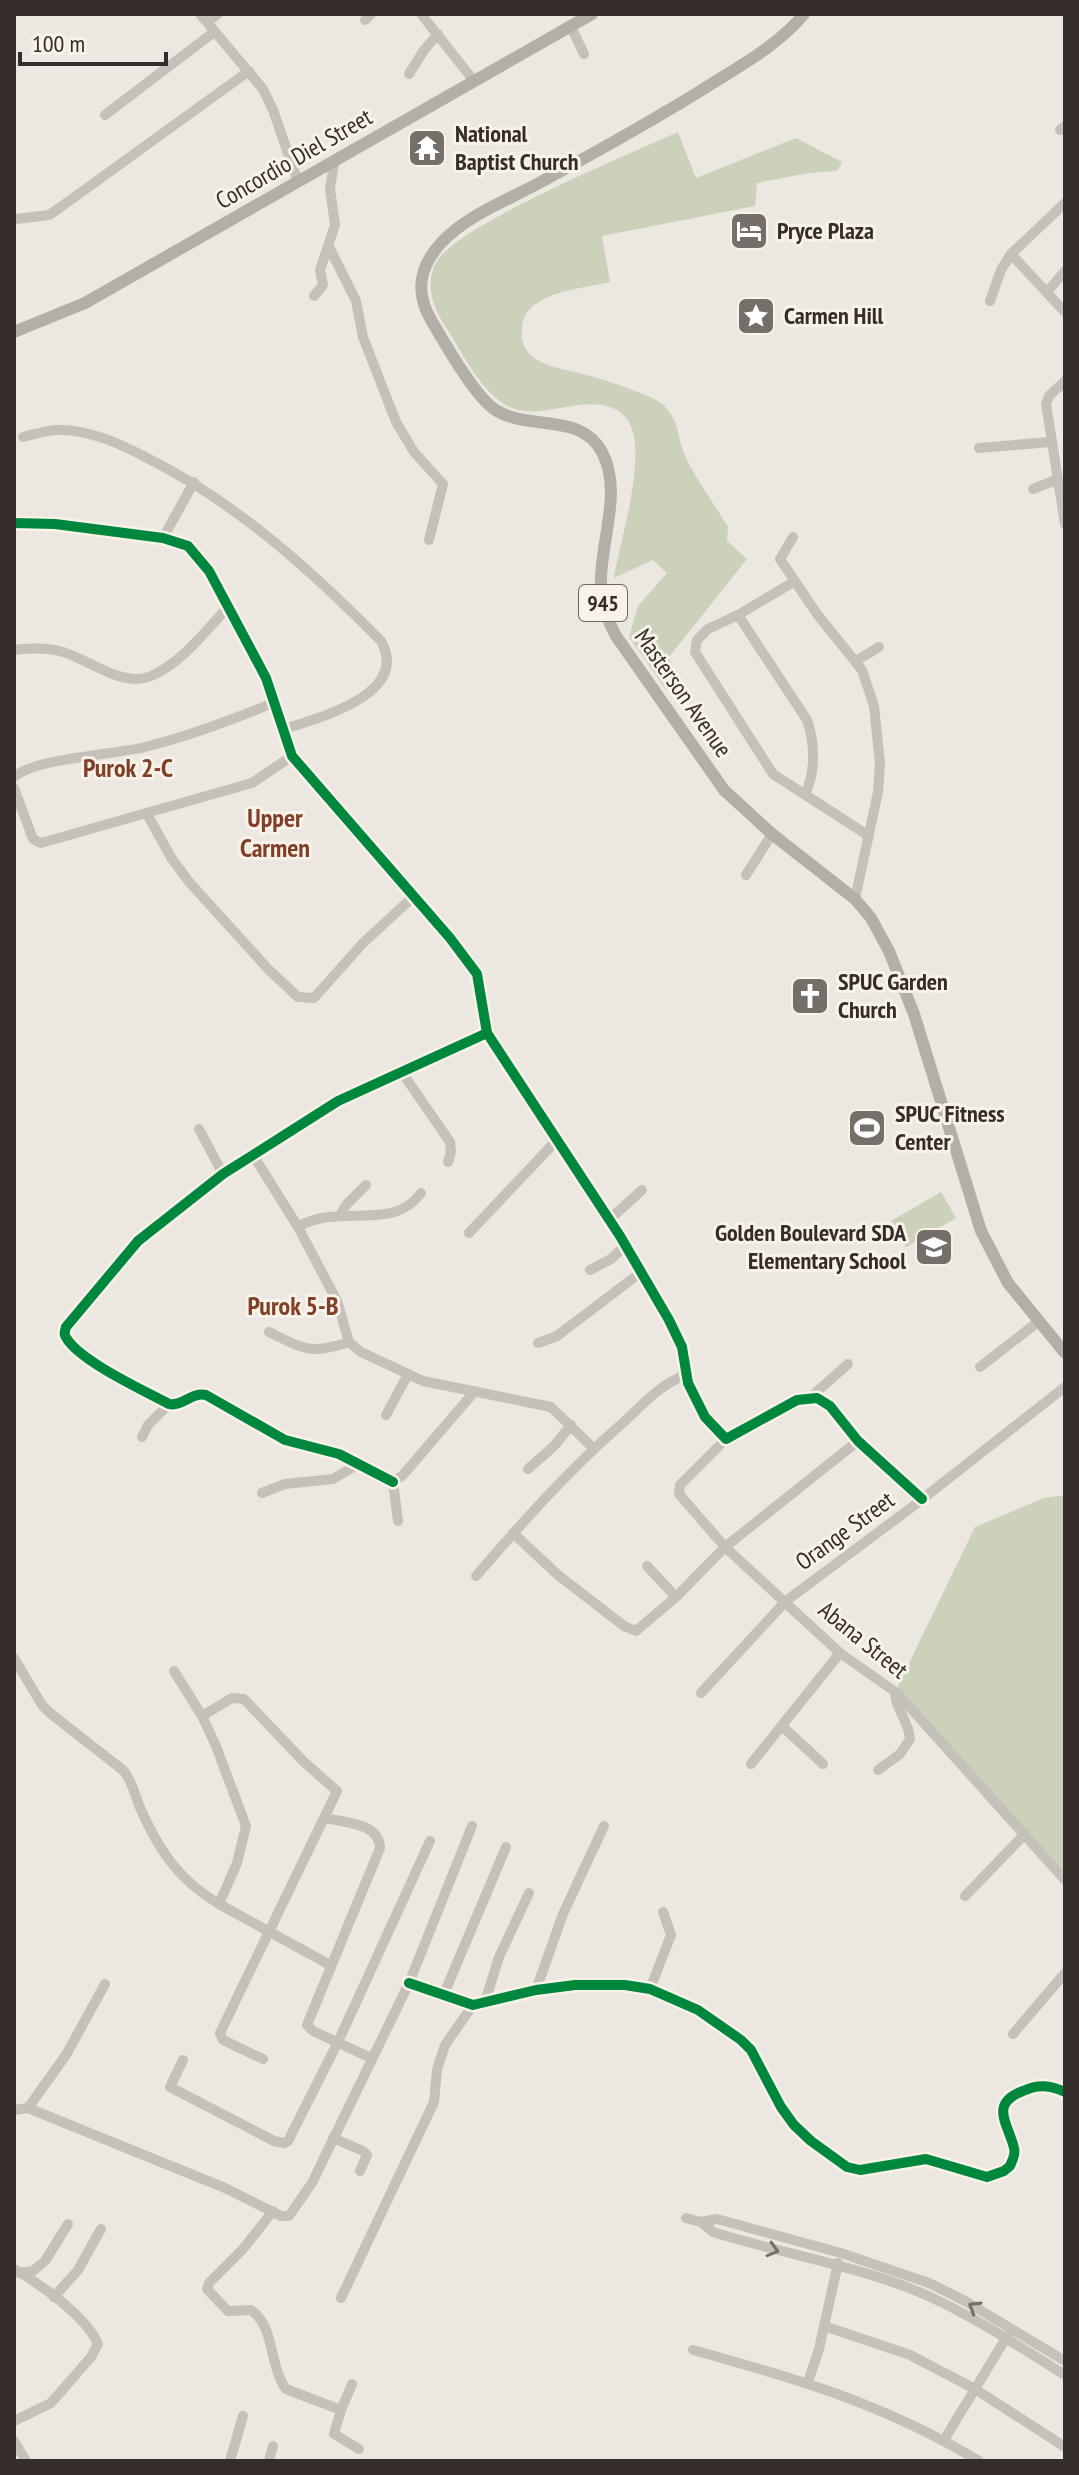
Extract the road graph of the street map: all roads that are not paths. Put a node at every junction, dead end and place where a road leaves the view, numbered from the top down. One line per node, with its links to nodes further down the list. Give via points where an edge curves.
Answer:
1 (218, 14): 5 (street)
2 (421, 14): 8 (street)
3 (592, 14): 6 (main road, Concordio Diel Street)
4 (804, 14): 51 (main road, Masterson Avenue / 945, via 776,42 706,87 451,234 427,263 420,287 434,325 490,407 516,420 578,428 597,443 609,472 601,576 608,621 724,790)
5 (203, 18): 7 (street)
6 (570, 25): 9 (street); 12 (main road, Concordio Diel Street)
7 (214, 32): 10 (street); 13 (street)
8 (438, 34): 11 (street); 12 (street)
9 (584, 54)
10 (249, 71): 15 (street, via 273,110); 17 (street, via 49,215)
11 (409, 74)
12 (474, 81): 14 (main road, Concordio Diel Street)
13 (105, 115)
14 (334, 162): 15 (main road, Concordio Diel Street); 18 (street, via 330,189 335,225)
15 (298, 182): 25 (main road, Concordio Diel Street, via 85,303)
16 (1065, 203): 19 (street)
17 (16, 219)
18 (329, 247): 22 (street, via 320,270 323,285); 37 (street, via 356,301 363,337 396,422 443,484)
19 (1011, 254): 21 (street); 23 (street)
20 (1065, 271): 21 (street)
21 (1047, 292): 24 (street)
22 (314, 296)
23 (990, 301)
24 (1065, 312)
25 (14, 332)
26 (1065, 381): 28 (street, via 1046,404)
27 (23, 437): 31 (street, via 61,430 94,435)
28 (1050, 442): 29 (street); 30 (street)
29 (979, 448)
30 (1056, 480): 32 (street); 34 (street)
31 (194, 482): 36 (street); 45 (street, via 336,596 386,649 387,667 371,692)
32 (1033, 489)
33 (14, 523): 36 (street)
34 (1065, 524)
35 (793, 537): 38 (street, via 780,559)
36 (163, 538): 39 (street, via 196,553)
37 (429, 540)
38 (795, 581): 40 (street); 43 (street)
39 (229, 606): 42 (street, via 161,670 135,680 65,652); 44 (street)
40 (738, 615): 49 (street, via 761,660 800,706 810,729 812,773); 49 (street, via 708,629 697,640 695,652 773,774)
41 (879, 647): 43 (street)
42 (14, 650)
43 (856, 661): 52 (street, via 870,692 878,734 880,776)
44 (273, 703): 45 (street); 47 (street, via 144,747 50,764)
45 (282, 730): 46 (street)
46 (292, 756): 50 (street, via 252,783); 54 (street)
47 (14, 777)
48 (14, 788): 50 (street, via 38,842)
49 (805, 794): 52 (street)
50 (147, 814): 54 (street, via 190,883 298,997 314,998)
51 (772, 834): 53 (street); 55 (main road, Masterson Avenue / 945)
52 (869, 836): 55 (street)
53 (746, 875)
54 (413, 897): 56 (street, via 477,974)
55 (855, 899): 73 (main road, Masterson Avenue / 945, via 882,936 914,1014 981,1231 998,1267)
56 (487, 1033): 57 (street); 59 (street)
57 (401, 1071): 60 (street, via 338,1101); 61 (street, via 450,1142)
58 (199, 1129): 62 (street)
59 (556, 1141): 67 (street); 69 (street)
60 (253, 1155): 62 (street); 68 (street)
61 (448, 1162)
62 (223, 1174): 85 (street, via 138,1241 66,1327 66,1338 87,1357)
63 (366, 1185): 66 (street)
64 (642, 1190): 67 (street)
65 (421, 1193): 66 (street, via 413,1205 393,1214)
66 (340, 1215): 68 (street)
67 (609, 1220): 70 (street)
68 (298, 1227): 75 (street, via 337,1301)
69 (469, 1233)
70 (625, 1246): 71 (street); 72 (street)
71 (590, 1270)
72 (640, 1273): 76 (street, via 557,1336); 80 (street, via 677,1334)
73 (1038, 1322): 77 (main road, Masterson Avenue / 945); 79 (street)
74 (269, 1332): 75 (street, via 314,1351)
75 (349, 1342): 81 (street)
76 (538, 1343)
77 (1065, 1353)
78 (848, 1364): 84 (street)
79 (980, 1367)
80 (685, 1375): 89 (street, via 705,1417); 91 (street, via 667,1384)
81 (407, 1376): 83 (street); 86 (street)
82 (1065, 1387): 96 (street, Orange Street)
83 (475, 1391): 87 (street, via 551,1407); 94 (street)
84 (812, 1396): 89 (street); 90 (street, via 830,1406)
85 (169, 1404): 88 (street); 92 (street, via 206,1395 285,1440)
86 (386, 1415)
87 (571, 1425): 91 (street); 93 (street)
88 (142, 1437)
89 (726, 1439): 99 (street, Abana Street, via 678,1489)
90 (858, 1441): 96 (street); 99 (street)
91 (593, 1448): 98 (street)
92 (360, 1463): 94 (street); 95 (street, via 333,1479 285,1484)
93 (528, 1469)
94 (393, 1482): 97 (street)
95 (262, 1493)
96 (922, 1499): 103 (street, Orange Street)
97 (398, 1521)
98 (513, 1533): 101 (street); 102 (street, via 631,1631 641,1629)
99 (725, 1547): 102 (street); 103 (street, Abana Street)
100 (647, 1566): 102 (street)
101 (476, 1576)
102 (676, 1597)
103 (786, 1601): 104 (street, Abana Street); 108 (street, Orange Street)
104 (840, 1653): 107 (street, Abana Street); 110 (street)
105 (14, 1658): 123 (street, via 42,1705 131,1779 146,1822 174,1868)
106 (174, 1671): 109 (street)
107 (895, 1692): 113 (street, via 910,1739); 117 (street, Abana Street)
108 (701, 1693)
109 (202, 1716): 114 (street, via 232,1698 244,1699 304,1762 337,1788); 123 (street, via 246,1826)
110 (782, 1726): 111 (street); 112 (street)
111 (751, 1764)
112 (823, 1764)
113 (878, 1770)
114 (326, 1818): 125 (street); 126 (street, via 352,1821 380,1842)
115 (472, 1826): 128 (street)
116 (604, 1826): 131 (street, via 563,1914)
117 (1025, 1834): 120 (street, Abana Street); 122 (street)
118 (430, 1841): 136 (street)
119 (506, 1847): 132 (street)
120 (1065, 1880)
121 (529, 1893): 133 (street)
122 (965, 1896)
123 (219, 1904): 125 (street)
124 (663, 1912): 130 (street, via 671,1935)
125 (270, 1933): 126 (street); 138 (street, via 220,2033 223,2040)
126 (330, 1965): 136 (street, via 307,2025)
127 (1065, 1973): 135 (street)
128 (409, 1983): 132 (street); 137 (street)
129 (105, 1984): 141 (street, via 66,2055)
130 (650, 1989): 131 (street, via 575,1985); 140 (street, via 708,2016 741,2040 794,2125 825,2153 854,2169 921,2159 995,2175 1010,2166 1015,2153 1003,2118 1005,2103 1044,2085)
131 (536, 1990): 133 (street)
132 (444, 1994): 134 (street)
133 (485, 2002): 134 (street)
134 (473, 2005): 156 (street, via 445,2045 434,2102)
135 (1013, 2034)
136 (338, 2042): 137 (street); 139 (street, via 284,2143 170,2087)
137 (371, 2058): 143 (street)
138 (263, 2059)
139 (183, 2060)
140 (1065, 2092)
141 (28, 2108): 142 (street); 145 (street)
142 (14, 2110)
143 (333, 2138): 144 (street, via 367,2155); 145 (street, via 294,2212 285,2217)
144 (360, 2171)
145 (273, 2211): 165 (street, via 207,2289 228,2311 251,2310 260,2318 286,2389)
146 (686, 2218): 147 (street)
147 (701, 2222): 150 (street, via 717,2219); 151 (street, one-way to 151, via 713,2232)
148 (68, 2224): 152 (street, via 45,2261 33,2271)
149 (101, 2229): 155 (street, via 78,2270)
150 (841, 2253): 151 (street); 153 (street)
151 (837, 2267): 154 (street); 157 (street)
152 (17, 2271): 155 (street)
153 (929, 2283): 154 (street); 158 (street, one-way to 153)
154 (926, 2295): 158 (street)
155 (54, 2297): 167 (street, via 97,2339 96,2351 51,2403)
156 (341, 2298)
157 (824, 2326): 162 (street); 164 (street, via 910,2355)
158 (1009, 2333): 160 (street); 161 (street); 164 (street)
159 (693, 2350): 162 (street)
160 (1065, 2361)
161 (1065, 2375)
162 (808, 2382): 168 (street)
163 (352, 2384): 165 (street)
164 (975, 2389): 168 (street); 171 (street)
165 (341, 2410): 172 (street, via 334,2434)
166 (243, 2416): 174 (street)
167 (14, 2421)
168 (944, 2440): 176 (street)
169 (14, 2441): 173 (street)
170 (273, 2446): 175 (street)
171 (1065, 2447)
172 (359, 2449)
173 (26, 2461)
174 (230, 2461)
175 (269, 2461)
176 (979, 2461)

